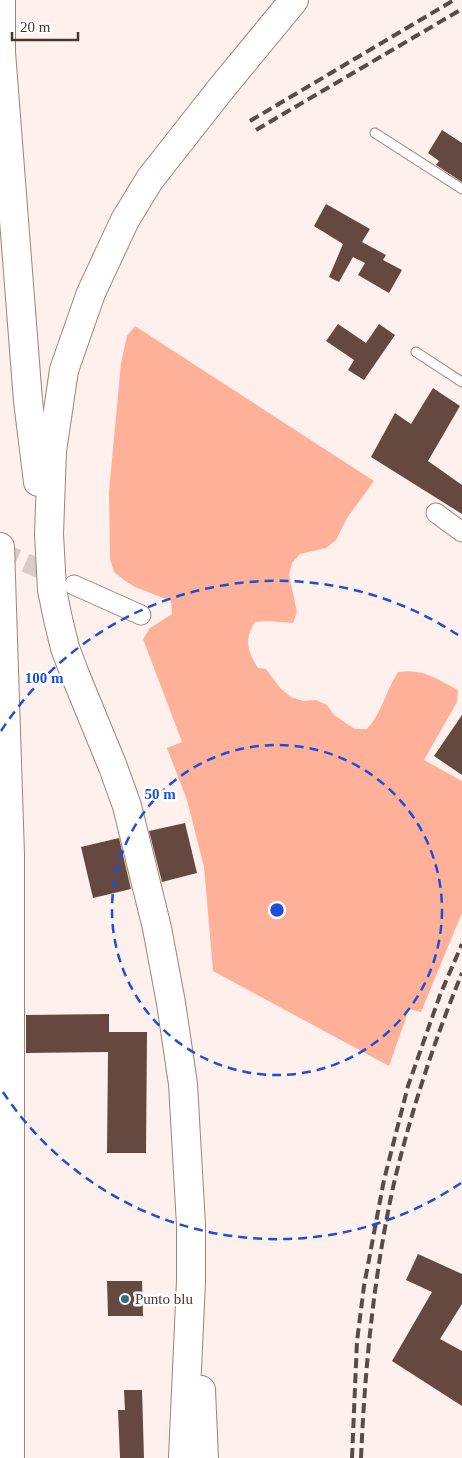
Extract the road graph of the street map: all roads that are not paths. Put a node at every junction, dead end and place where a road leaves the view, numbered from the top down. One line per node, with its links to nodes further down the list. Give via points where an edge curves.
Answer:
1 (1, 0): 3 (highway)
2 (294, 0): 12 (highway, via 150,179 125,220 91,293 64,370 52,452 49,534)
3 (1, 52): 5 (highway); 12 (highway, via 28,400)
4 (374, 134): 6 (lane)
5 (0, 168)
6 (462, 189)
7 (416, 352): 8 (lane)
8 (462, 382)
9 (436, 513): 10 (street)
10 (462, 532)
11 (0, 547): 15 (highway, via 10,884)
12 (63, 587): 13 (street); 14 (highway, via 65,648 127,806 157,928 171,1003 183,1084)
13 (141, 615)
14 (191, 1281): 16 (highway); 17 (highway, via 199,1354)
15 (10, 1458)
16 (183, 1458)
17 (204, 1458)

